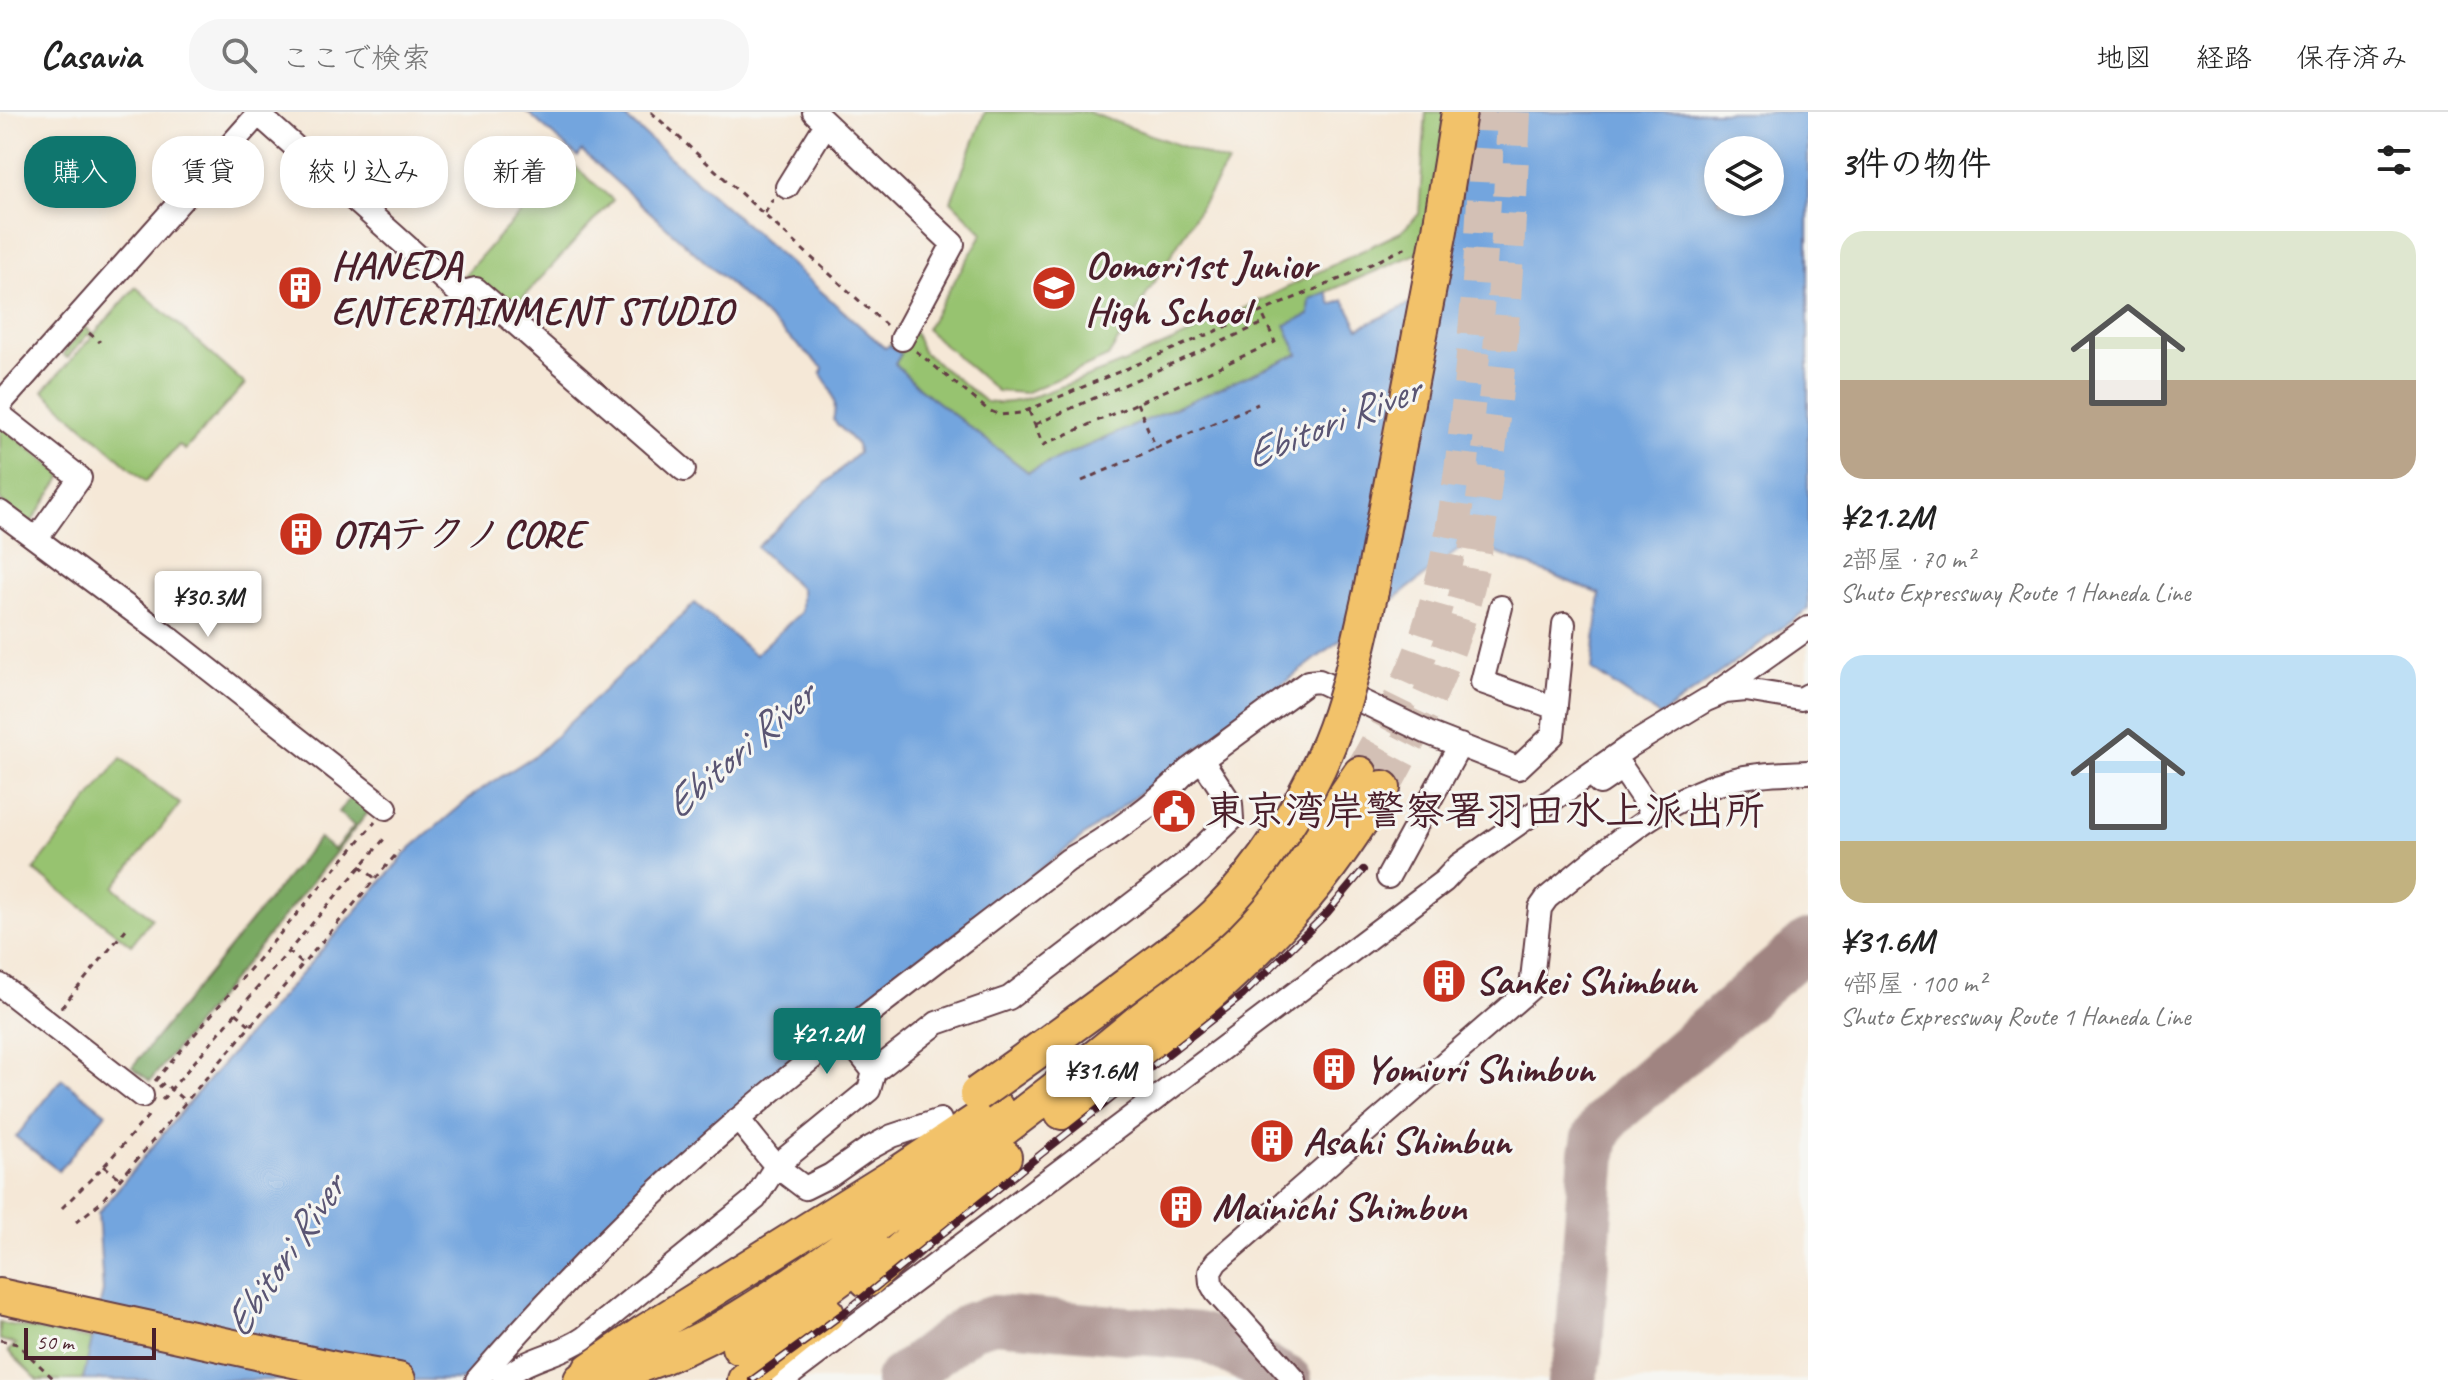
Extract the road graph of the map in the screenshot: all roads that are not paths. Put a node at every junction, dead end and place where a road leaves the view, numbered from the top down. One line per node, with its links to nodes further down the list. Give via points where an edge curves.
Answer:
1 (1459, 112): 30 (highway, bridge, via 1371,591 1347,692 1305,796 1216,914)
2 (258, 113): 6 (street); 8 (street, via 459,293 476,289)
3 (820, 118): 4 (street); 5 (street, via 953,244)
4 (787, 187)
5 (902, 339)
6 (0, 404)
7 (0, 415): 10 (street, via 80,478)
8 (684, 470)
9 (0, 512): 10 (street)
10 (41, 533): 20 (street)
11 (1501, 607): 16 (street, via 1482,682)
12 (1564, 624): 16 (street)
13 (1808, 628): 15 (street)
14 (1808, 695): 15 (street, via 1801,699 1746,690)
15 (1706, 700): 23 (street, via 1630,746 1459,865)
16 (1556, 708): 17 (street, via 1553,735 1518,768)
17 (1460, 745): 18 (street, via 1319,681 1308,682); 22 (street)
18 (1202, 760): 26 (street); 27 (street, via 1231,804 1232,819 1207,843 1009,998 937,1023)
19 (1808, 772): 21 (street, via 1740,778)
20 (386, 808)
21 (1654, 815): 23 (street, via 1622,768 1467,874); 43 (street, via 1547,898 1540,908 1531,988 1216,1262 1210,1272 1216,1292)
22 (1388, 877)
23 (1444, 881): 42 (street)
24 (1200, 967): 32 (highway, via 899,1173); 35 (highway, via 1011,1123 750,1313); 35 (highway, via 1372,781 1345,846 1307,896 1228,978 1004,1157)
25 (0, 985): 28 (street)
26 (843, 1033): 27 (street); 29 (street)
27 (874, 1072): 31 (street, via 869,1090)
28 (154, 1099)
29 (738, 1119): 31 (street); 38 (street, via 628,1218)
30 (940, 1120): 31 (street, via 892,1136 805,1188); 32 (highway)
31 (776, 1166): 39 (street, via 755,1199 584,1338 519,1367)
32 (729, 1278): 40 (highway)
33 (0, 1296): 37 (highway)
34 (0, 1320): 36 (highway)
35 (727, 1357): 40 (highway, via 659,1359); 41 (highway)
36 (276, 1380)
37 (398, 1380)
38 (477, 1380)
39 (504, 1380)
40 (579, 1380)
41 (669, 1380)
42 (783, 1380)
43 (1295, 1380)

